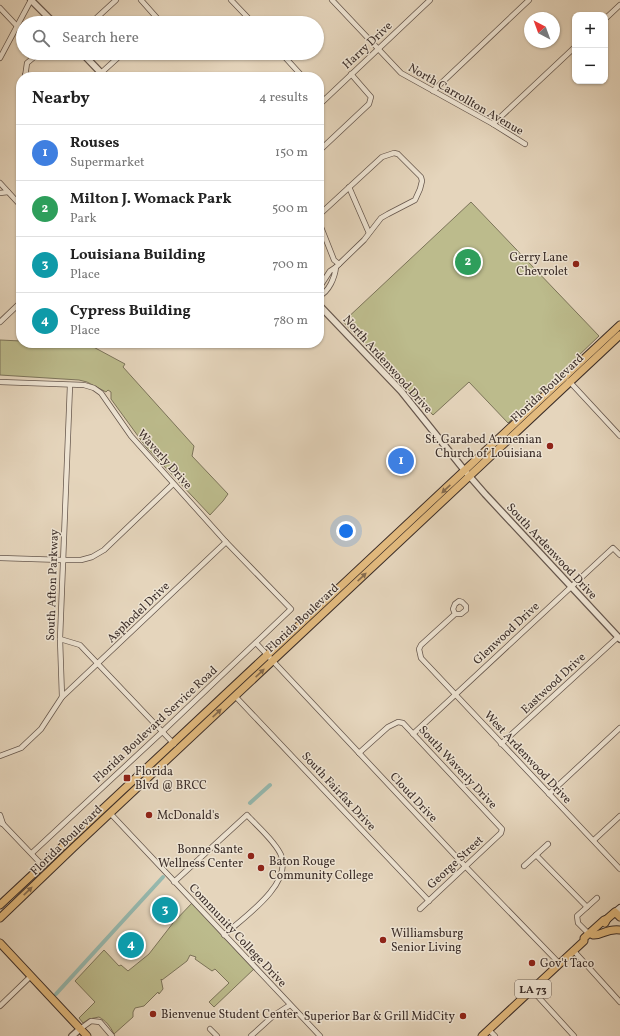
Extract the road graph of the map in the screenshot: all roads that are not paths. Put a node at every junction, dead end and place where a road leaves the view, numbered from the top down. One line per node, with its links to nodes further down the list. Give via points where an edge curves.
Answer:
1 (32, 0): 10 (street); 11 (street)
2 (116, 0): 12 (street)
3 (141, 0): 13 (street)
4 (231, 0): 14 (street)
5 (332, 0): 17 (street, North Carrollton Avenue)
6 (430, 0): 17 (street, Harry Drive)
7 (529, 0): 29 (street)
8 (620, 5): 15 (street)
9 (0, 8): 16 (street)
10 (22, 16)
11 (47, 16)
12 (99, 16)
13 (155, 16)
14 (246, 16)
15 (608, 16)
16 (16, 25): 19 (street)
17 (378, 48): 28 (street, Harry Drive); 29 (street, North Carrollton Avenue, via 401,73)
18 (574, 48): 31 (street)
19 (0, 58)
20 (31, 60): 24 (street, via 27,63)
21 (89, 60): 25 (street)
22 (117, 60): 26 (street)
23 (287, 60): 27 (street)
24 (26, 72)
25 (100, 72)
26 (106, 72)
27 (298, 72)
28 (351, 74): 30 (street, Harry Drive); 33 (street, via 371,97 369,104)
29 (433, 91): 31 (street, North Carrollton Avenue)
30 (324, 100)
31 (493, 124): 32 (street, North Carrollton Avenue)
32 (525, 144)
33 (324, 145)
34 (0, 183): 36 (street)
35 (349, 187): 39 (street); 40 (street); 40 (street, via 382,157 394,153 421,177 422,182 414,200 381,218)
36 (8, 192): 37 (street); 38 (street)
37 (0, 193)
38 (16, 201)
39 (324, 210)
40 (369, 233): 42 (street, via 359,246)
41 (324, 235): 42 (street)
42 (337, 265): 43 (street); 44 (street, via 336,275)
43 (324, 280)
44 (324, 294)
45 (16, 307): 47 (street)
46 (324, 310): 55 (street, North Ardenwood Drive, via 401,392)
47 (0, 322)
48 (620, 325): 50 (main road, Florida Boulevard)
49 (620, 335): 50 (main road, Florida Boulevard)
50 (600, 349): 51 (main road, Florida Boulevard)
51 (568, 379): 54 (street); 55 (main road, Florida Boulevard)
52 (0, 382): 53 (street, Waverly Drive)
53 (70, 385): 56 (street, Waverly Drive, via 84,385 94,388 101,394 131,436); 60 (street, South Afton Parkway)
54 (620, 436)
55 (467, 474): 61 (street, South Ardenwood Drive); 67 (main road, Florida Boulevard)
56 (173, 484): 57 (street, Waverly Drive); 60 (street, via 104,550 81,560)
57 (226, 542): 62 (street, Waverly Drive); 68 (street, Asphodel Drive)
58 (620, 555): 61 (street, Glenwood Drive, via 613,548)
59 (0, 558): 60 (street)
60 (63, 560): 65 (street, South Afton Parkway)
61 (570, 587): 64 (street, South Ardenwood Drive); 69 (street, Glenwood Drive)
62 (291, 609): 66 (street, Florida Boulevard Service Road)
63 (455, 614): 69 (street, West Ardenwood Drive, via 419,649 421,658)
64 (619, 638): 77 (street, Eastwood Drive)
65 (60, 639): 68 (street, via 80,645); 71 (street, South Afton Parkway)
66 (256, 643): 67 (street, Cloud Drive); 74 (street, Florida Boulevard Service Road)
67 (270, 658): 70 (main road, Florida Boulevard, one-way to 67); 72 (main road, Florida Boulevard); 78 (street, Cloud Drive)
68 (98, 664): 71 (street, Asphodel Drive); 74 (street)
69 (456, 694): 75 (street, Glenwood Drive); 77 (street, West Ardenwood Drive)
70 (235, 696): 72 (main road, Florida Boulevard, one-way to 70); 97 (street, South Fairfax Drive)
71 (62, 697): 79 (street, via 41,729 21,748)
72 (196, 728): 76 (main road, Florida Boulevard); 80 (main road, Florida Boulevard)
73 (620, 728): 81 (street)
74 (162, 732): 76 (street); 89 (street, Florida Boulevard Service Road)
75 (413, 734): 78 (street, South Waverly Drive, via 403,723 398,722 388,727); 86 (street, South Waverly Drive)
76 (174, 744): 80 (main road, Florida Boulevard)
77 (501, 744): 81 (street, West Ardenwood Drive)
78 (359, 753): 92 (street, Cloud Drive)
79 (0, 756)
80 (129, 790): 82 (main road, Florida Boulevard); 91 (main road, Florida Boulevard)
81 (548, 794): 87 (street, West Ardenwood Drive)
82 (110, 813): 95 (street, Community College Drive); 102 (main road, Florida Boulevard, one-way to 82)
83 (0, 815): 85 (street)
84 (620, 816): 87 (street)
85 (2, 824): 89 (street)
86 (502, 829): 92 (street, George Street, via 501,833)
87 (594, 840): 94 (street, West Ardenwood Drive)
88 (548, 844): 90 (street)
89 (32, 853): 91 (street)
90 (536, 854): 93 (street); 99 (street)
91 (43, 866): 98 (main road, Florida Boulevard)
92 (465, 866): 97 (street, George Street); 108 (street, Cloud Drive)
93 (524, 866)
94 (620, 869)
95 (174, 882): 105 (street, Community College Drive); 105 (street, via 247,815 280,854 282,870 280,878 268,895)
96 (597, 898): 99 (street)
97 (429, 901): 100 (street, George Street)
98 (0, 905)
99 (587, 907): 104 (street, via 577,916 578,923)
100 (420, 909)
101 (618, 912): 104 (main road)
102 (0, 918)
103 (620, 930): 104 (main road, via 604,932 597,936)
104 (591, 934): 107 (main road, LA 73)
105 (224, 935): 112 (street, Community College Drive)
106 (0, 944): 109 (main road)
107 (573, 950): 108 (main road, LA 73); 111 (street)
108 (559, 963): 110 (main road, LA 73)
109 (31, 976): 113 (street); 114 (main road)
110 (532, 990): 116 (main road, LA 73); 125 (street)
111 (620, 1002)
112 (290, 1005): 121 (street); 122 (street, Community College Drive)
113 (0, 1006)
114 (80, 1029): 117 (street); 118 (main road); 119 (street, via 91,1021 100,1022)
115 (210, 1029): 120 (street)
116 (489, 1030): 123 (main road, LA 73); 124 (street)
117 (72, 1036)
118 (87, 1036)
119 (112, 1036)
120 (217, 1036)
121 (251, 1036)
122 (320, 1036)
123 (482, 1036)
124 (495, 1036)
125 (574, 1036)

